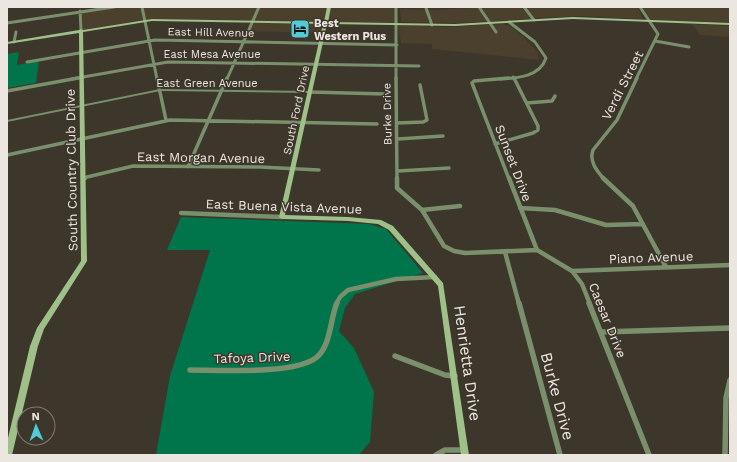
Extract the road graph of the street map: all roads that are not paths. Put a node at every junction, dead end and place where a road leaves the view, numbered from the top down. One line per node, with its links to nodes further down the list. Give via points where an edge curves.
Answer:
1 (114, 7): 12 (street)
2 (142, 7): 13 (street)
3 (258, 7): 16 (street)
4 (329, 7): 19 (main road, South Ford Drive)
5 (392, 7): 6 (main road)
6 (396, 7): 11 (main road); 21 (street, Burke Drive)
7 (455, 7): 11 (main road)
8 (479, 7): 20 (street)
9 (524, 7): 14 (street)
10 (640, 7): 15 (street, Verdi Street)
11 (426, 8): 23 (street)
12 (80, 11): 18 (street); 24 (street, South Country Club Drive)
13 (145, 20): 16 (main road); 24 (main road); 27 (street)
14 (534, 20): 15 (main road, via 573,18); 17 (main road)
15 (650, 21): 22 (main road); 28 (street, Verdi Street, via 658,34)
16 (252, 22): 19 (main road); 30 (street)
17 (509, 22): 20 (main road); 43 (street, via 531,39 546,58 545,64 538,70 528,75)
18 (7, 23)
19 (324, 23): 21 (main road); 32 (main road, South Ford Drive)
20 (490, 23): 23 (main road); 26 (street)
21 (396, 24): 23 (main road); 33 (street, Burke Drive)
22 (730, 24)
23 (432, 25)
24 (81, 30): 29 (main road); 35 (main road, South Country Club Drive)
25 (16, 32): 29 (street)
26 (496, 32)
27 (149, 40): 30 (street, East Hill Avenue); 35 (street, East Hill Avenue); 38 (street)
28 (655, 41): 34 (street); 76 (street, Verdi Street, via 617,120 591,156 595,168 633,206)
29 (14, 42): 31 (main road)
30 (244, 42): 32 (street, East Hill Avenue); 37 (street)
31 (7, 43)
32 (320, 43): 33 (street, East Hill Avenue); 39 (main road, South Ford Drive)
33 (397, 45): 40 (street, Burke Drive)
34 (688, 47)
35 (81, 53): 36 (street, East Hill Avenue); 42 (main road, South Country Club Drive)
36 (27, 62)
37 (235, 62): 38 (street, East Mesa Avenue, via 175,61); 39 (street, East Mesa Avenue); 47 (street)
38 (154, 64): 42 (street, East Mesa Avenue); 45 (street)
39 (315, 65): 40 (street, East Mesa Avenue); 48 (main road, South Ford Drive)
40 (397, 66): 41 (street, East Mesa Avenue); 58 (street, Burke Drive)
41 (419, 66)
42 (82, 77): 46 (street, East Mesa Avenue); 53 (main road, South Country Club Drive)
43 (513, 77): 52 (street); 63 (street, Sunset Drive, via 472,83)
44 (420, 85): 58 (street, via 427,120)
45 (160, 90): 47 (street, East Green Avenue); 53 (street, East Green Avenue); 54 (street)
46 (8, 91): 50 (street)
47 (222, 91): 48 (street, East Green Avenue); 56 (street)
48 (309, 92): 49 (street, East Green Avenue); 57 (main road, South Ford Drive)
49 (385, 94)
50 (7, 96)
51 (555, 96): 52 (street, via 546,103)
52 (527, 103): 63 (street, via 538,130)
53 (82, 106): 55 (street, East Green Avenue); 61 (main road, South Country Club Drive)
54 (166, 120): 56 (street); 61 (street)
55 (7, 121)
56 (209, 121): 57 (street); 65 (street)
57 (302, 123): 59 (street); 67 (main road, South Ford Drive)
58 (397, 123): 62 (street, Burke Drive)
59 (377, 124)
60 (443, 136): 62 (street)
61 (83, 139): 64 (street); 70 (main road, South Country Club Drive)
62 (398, 139): 69 (street, Burke Drive)
63 (496, 144): 72 (street, Sunset Drive)
64 (7, 155)
65 (188, 167): 67 (street, East Morgan Avenue); 70 (street, East Morgan Avenue, via 133,166)
66 (449, 168): 69 (street)
67 (293, 169): 68 (street, East Morgan Avenue); 75 (main road, South Ford Drive)
68 (319, 170)
69 (398, 171): 73 (street, Burke Drive, via 398,188)
70 (83, 178): 90 (main road, South Country Club Drive, via 84,261 41,328 34,346)
71 (460, 206): 73 (street)
72 (520, 208): 76 (street, via 555,210 606,225); 77 (street, Sunset Drive)
73 (422, 210): 78 (street, via 444,246 465,253)
74 (181, 213): 75 (street, East Buena Vista Avenue)
75 (282, 217): 82 (main road, East Buena Vista Avenue, via 379,222 391,228)
76 (643, 224): 80 (street, Verdi Street)
77 (537, 250): 78 (street); 81 (street, Caesar Drive)
78 (505, 252): 92 (street, Burke Drive)
79 (730, 265): 80 (street, Piano Avenue)
80 (666, 267): 81 (street, Piano Avenue)
81 (572, 271): 84 (street, Caesar Drive, via 582,284)
82 (435, 277): 86 (street, Tafoya Drive, via 396,279 348,290 336,305 324,345 316,357 299,366 278,369); 87 (main road, Henrietta Drive, via 441,285)
83 (730, 328): 84 (street)
84 (602, 332): 93 (street, Caesar Drive)
85 (395, 356): 87 (street, via 445,375)
86 (190, 370)
87 (455, 376): 89 (main road, Henrietta Drive)
88 (730, 380): 94 (street, via 726,398)
89 (465, 452): 91 (street, via 445,450)
90 (8, 455)
91 (436, 455)
92 (560, 455)
93 (649, 455)
94 (725, 455)

